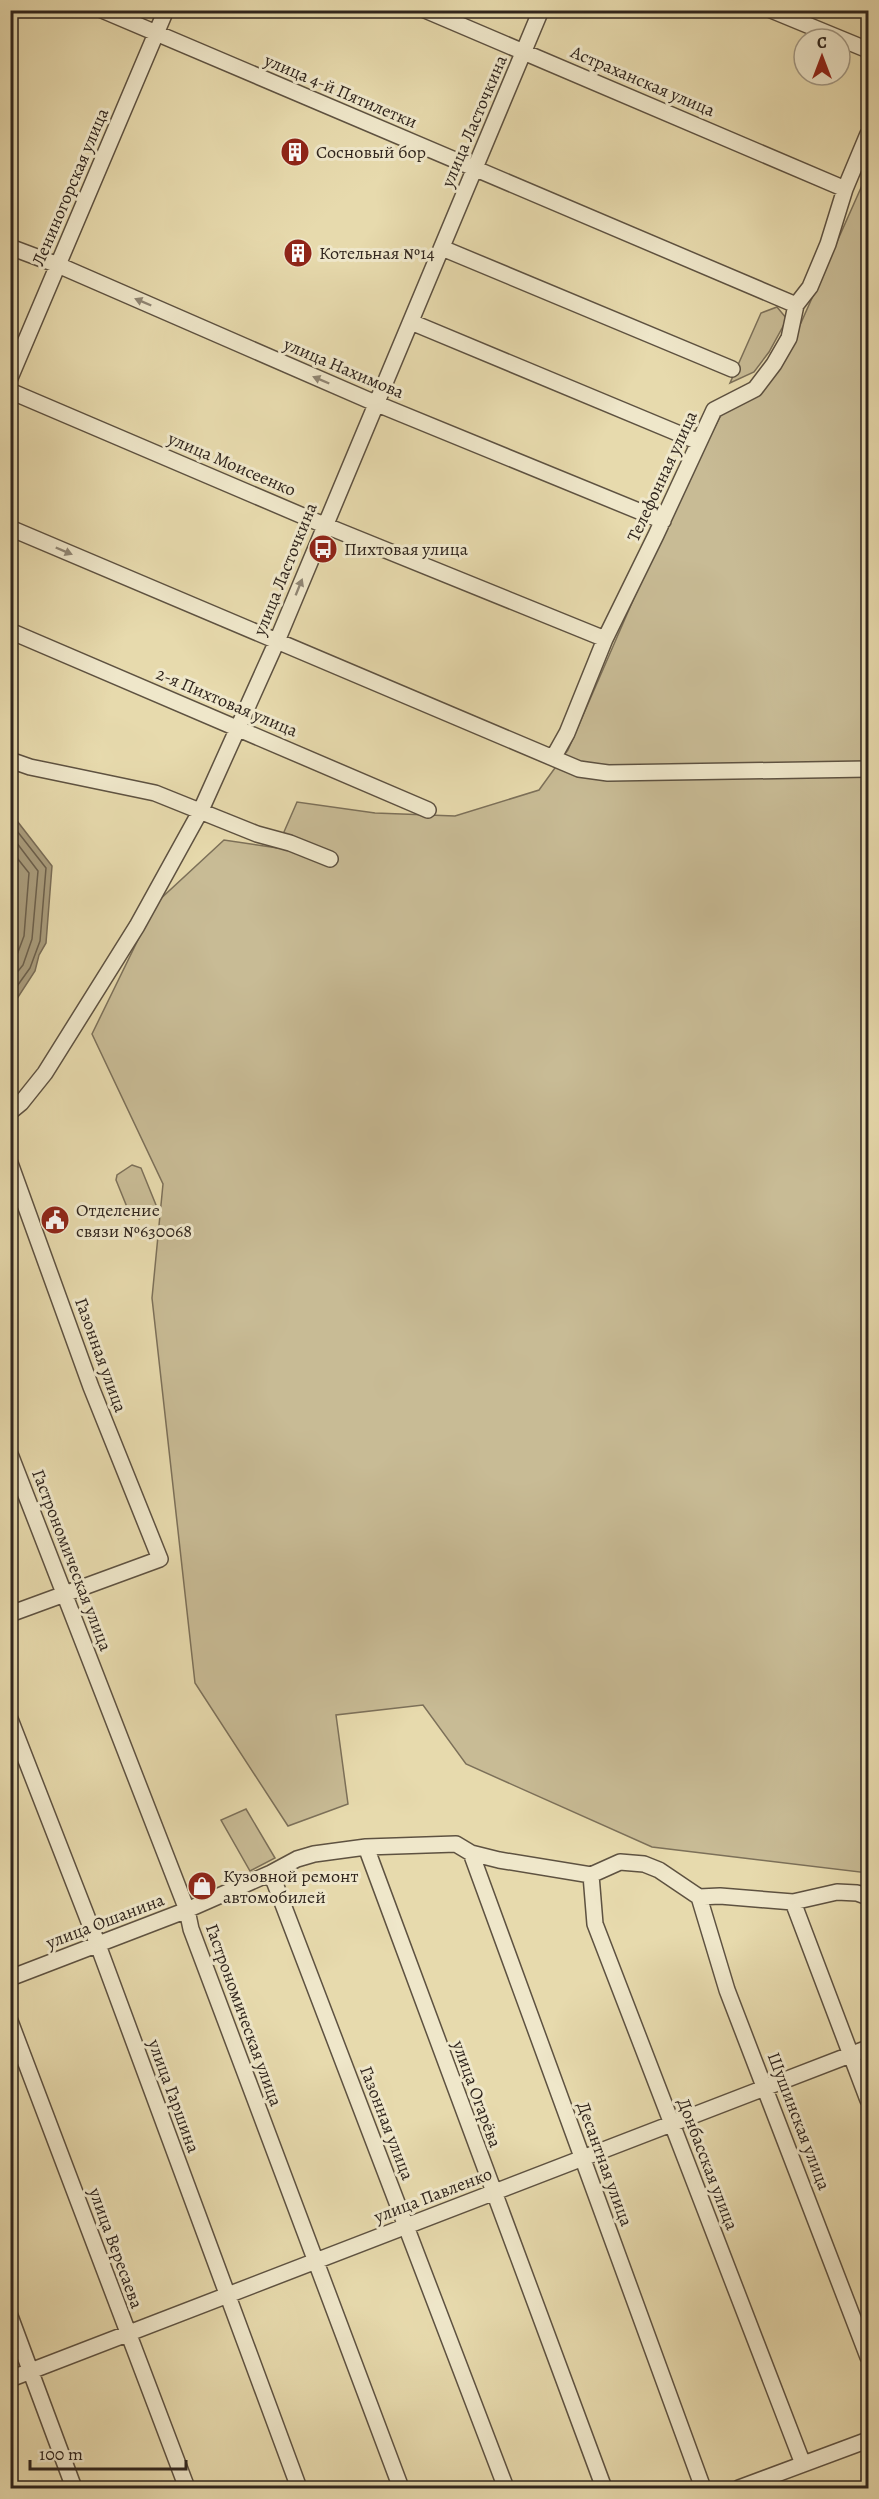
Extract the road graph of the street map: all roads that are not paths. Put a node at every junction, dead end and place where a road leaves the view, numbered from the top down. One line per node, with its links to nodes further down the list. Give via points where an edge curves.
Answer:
1 (102, 10): 6 (street, улица 4-й Пятилетки)
2 (166, 10): 6 (street, Лениногорская улица)
3 (425, 10): 8 (street, Астраханская улица)
4 (541, 10): 8 (street, улица Ласточкина)
5 (771, 10): 7 (street)
6 (156, 33): 10 (street, улица 4-й Пятилетки); 14 (street, Лениногорская улица)
7 (868, 50)
8 (524, 52): 10 (street, улица Ласточкина); 11 (street, Астраханская улица)
9 (868, 134): 11 (street, Телефонная улица)
10 (474, 169): 13 (street, улица Ласточкина); 15 (street, улица 4-й Пятилетки)
11 (845, 189): 15 (street, Телефонная улица, via 810,287)
12 (10, 247): 14 (street, улица Нахимова)
13 (442, 248): 16 (street, улица Ласточкина); 17 (street)
14 (58, 266): 18 (street, Лениногорская улица); 20 (street, улица Нахимова, one-way to 14)
15 (796, 305): 21 (street, Телефонная улица, via 789,338 774,364 755,388 714,410)
16 (411, 322): 20 (street, улица Ласточкина); 21 (street)
17 (732, 369)
18 (10, 378)
19 (10, 391): 23 (street, улица Моисеенко)
20 (375, 403): 22 (street, улица Нахимова); 23 (street, улица Ласточкина)
21 (699, 442): 22 (street, Телефонная улица)
22 (663, 521): 26 (street, Телефонная улица)
23 (324, 525): 26 (street, улица Моисеенко); 27 (street, улица Ласточкина, one-way to 23)
24 (10, 528): 27 (street, one-way to 27)
25 (10, 631): 28 (street, 2-я Пихтовая улица)
26 (605, 639): 29 (street, Телефонная улица)
27 (277, 641): 28 (street, улица Ласточкина); 29 (street)
28 (239, 727): 32 (street, улица Ласточкина); 33 (street, 2-я Пихтовая улица)
29 (553, 758): 31 (street, via 579,769 608,772)
30 (10, 760): 32 (street, via 155,793)
31 (868, 769)
32 (201, 810): 34 (street); 35 (street, улица Ласточкина, via 137,926 45,1073)
33 (428, 810)
34 (330, 859)
35 (10, 1112)
36 (10, 1163): 38 (street, Газонная улица, via 91,1387 159,1559)
37 (10, 1454): 38 (street, Гастрономическая улица)
38 (65, 1595): 39 (street); 48 (street, Гастрономическая улица)
39 (10, 1614)
40 (10, 1719): 49 (street, улица Гаршина)
41 (366, 1847): 42 (street, улица Ошанина, via 456,1844); 43 (street, улица Ошанина, via 314,1854); 58 (street, улица Огарёва)
42 (471, 1853): 44 (street, улица Ошанина); 57 (street, Десантная улица)
43 (271, 1873): 48 (street, улица Ошанина); 59 (street, Газонная улица)
44 (591, 1875): 45 (street, via 620,1862 644,1864); 56 (street, Донбасская улица, via 595,1924)
45 (699, 1897): 47 (street); 54 (street, Шушинская улица, via 727,1990)
46 (868, 1897): 47 (street, via 837,1892)
47 (793, 1902): 53 (street)
48 (187, 1910): 49 (street, улица Ошанина); 60 (street, Гастрономическая улица)
49 (98, 1945): 50 (street, улица Ошанина); 61 (street, улица Гаршина)
50 (10, 1978)
51 (10, 2021): 63 (street, улица Вересаева)
52 (868, 2048): 53 (street, улица Павленко)
53 (851, 2054): 54 (street, улица Павленко); 55 (street)
54 (765, 2089): 56 (street, улица Павленко); 64 (street, Шушинская улица)
55 (868, 2100)
56 (672, 2125): 57 (street, улица Павленко); 68 (street, Донбасская улица)
57 (583, 2159): 58 (street, улица Павленко); 75 (street, Десантная улица)
58 (493, 2193): 59 (street, улица Павленко); 74 (street, улица Огарёва)
59 (406, 2227): 60 (street, улица Павленко); 73 (street, Газонная улица)
60 (316, 2262): 61 (street, улица Павленко); 72 (street, Гастрономическая улица)
61 (226, 2296): 63 (street, улица Павленко); 71 (street, улица Гаршина)
62 (10, 2316): 65 (street)
63 (127, 2334): 65 (street, улица Павленко); 70 (street, улица Вересаева)
64 (868, 2357)
65 (31, 2372): 66 (street, улица Павленко); 69 (street)
66 (10, 2379)
67 (868, 2440): 68 (street)
68 (803, 2464): 76 (street)
69 (74, 2488)
70 (186, 2488)
71 (299, 2488)
72 (401, 2488)
73 (506, 2488)
74 (604, 2488)
75 (703, 2488)
76 (739, 2488)

